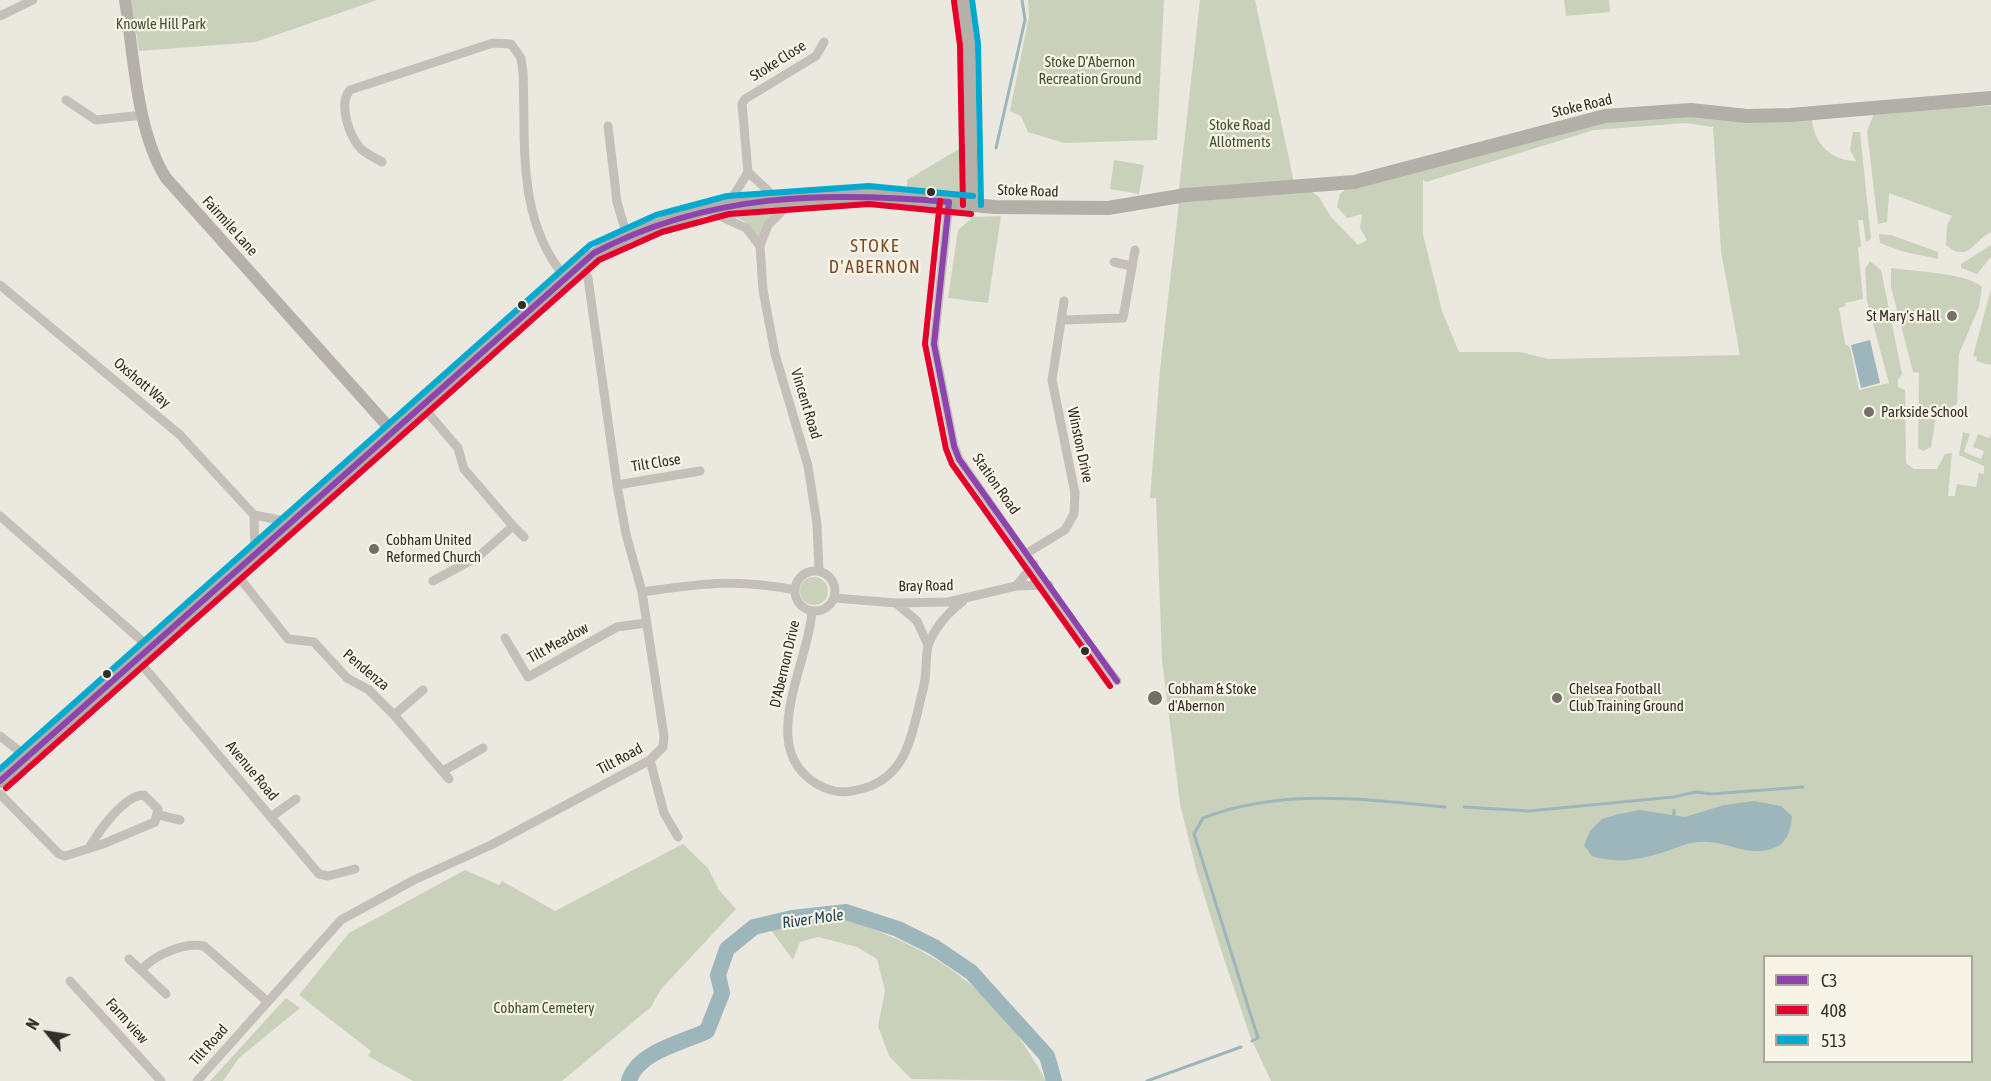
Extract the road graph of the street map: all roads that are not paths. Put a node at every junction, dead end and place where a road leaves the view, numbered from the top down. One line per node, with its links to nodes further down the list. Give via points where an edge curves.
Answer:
1 (33, 0): 4 (street)
2 (125, 0): 8 (street, Fairmile Lane)
3 (963, 0): 16 (street, via 969,44)
4 (0, 16)
5 (824, 42): 11 (street, Stoke Close, via 816,56 742,104)
6 (1991, 98): 16 (main road, Stoke Road, via 1790,116 1747,117 1691,111 1614,115 1354,182 1186,195 1108,208)
7 (66, 100): 8 (street, via 96,120)
8 (143, 115): 29 (street, Fairmile Lane, via 166,178)
9 (620, 132): 18 (street, via 608,129 617,202)
10 (382, 162): 24 (street, via 355,141 344,103 350,90 493,43 511,44 521,58 523,72 531,213 541,243)
11 (748, 172): 13 (street); 15 (street)
12 (794, 199): 13 (main road, Stoke Road); 14 (main road, Stoke Road, via 869,195); 19 (street, via 768,225)
13 (778, 200): 15 (main road, Stoke Road)
14 (949, 202): 16 (main road, Stoke Road); 38 (street, Station Road, via 934,344 954,446 959,459)
15 (728, 205): 17 (main road, Stoke Road)
16 (972, 205)
17 (705, 209): 18 (main road, Stoke Road); 19 (street, via 746,228)
18 (627, 236): 22 (main road, Stoke Road)
19 (760, 246): 41 (street, Vincent Road, via 775,354 810,476 818,524)
20 (1135, 250): 23 (street)
21 (1114, 262): 23 (street)
22 (581, 263): 24 (main road, Stoke Road); 31 (street, Tilt Road, via 588,278)
23 (1131, 266): 27 (street, via 1123,318)
24 (565, 277): 28 (main road, Stoke Road)
25 (0, 285): 32 (street, Oxshott Way, via 196,449)
26 (1064, 301): 27 (street, Winston Drive)
27 (1063, 320): 38 (street, Winston Drive, via 1052,380 1075,493 1074,514 1065,530)
28 (422, 406): 29 (main road, Stoke Road); 35 (street, via 458,448 464,470)
29 (393, 432): 34 (main road, Stoke Road)
30 (700, 471): 31 (street, Tilt Close)
31 (617, 485): 46 (street, Tilt Road)
32 (254, 515): 34 (street); 37 (street)
33 (0, 516): 54 (street)
34 (290, 522): 37 (main road, Stoke Road)
35 (513, 526): 36 (street); 42 (street, via 479,556)
36 (524, 537)
37 (255, 553): 40 (main road, Stoke Road)
38 (1027, 553): 39 (street, Station Road)
39 (1034, 564): 43 (street, Station Road); 44 (street)
40 (235, 572): 54 (main road, Stoke Road); 58 (street, Pendenza, via 288,639 314,642 347,678 369,690)
41 (819, 572): 45 (street, via 803,575); 47 (street, via 831,578)
42 (433, 581)
43 (1049, 585): 44 (street, Bray Road); 56 (street, Station Road)
44 (1016, 586): 48 (street, Bray Road)
45 (795, 590): 46 (street, via 735,581); 50 (street, via 801,607)
46 (642, 592): 51 (street, Tilt Road)
47 (835, 597): 49 (street, Bray Road); 50 (street, via 824,610)
48 (963, 601): 49 (street, Bray Road); 53 (street, D'Abernon Drive, via 945,618)
49 (896, 603): 53 (street, via 917,621)
50 (812, 612): 53 (street, D'Abernon Drive, via 787,733 793,762 801,773 840,793 884,779 905,755 925,682)
51 (646, 623): 52 (street, Tilt Meadow, via 617,627 528,677); 62 (street, Tilt Road, via 664,736 661,752)
52 (506, 638)
53 (928, 645)
54 (149, 647): 55 (main road, Stoke Road)
55 (137, 658): 61 (main road, Stoke Road); 67 (street, Avenue Road)
56 (1117, 681)
57 (423, 690): 58 (street)
58 (394, 715): 60 (street, Pendenza, via 446,775)
59 (0, 736): 61 (street)
60 (483, 748)
61 (27, 757): 63 (main road, Stoke Road)
62 (650, 760): 69 (street, via 664,813); 76 (street, Tilt Road, via 341,920)
63 (0, 781)
64 (0, 794): 70 (street, via 59,854 72,856)
65 (296, 799): 67 (street)
66 (159, 815): 68 (street); 70 (street, via 155,822); 70 (street, via 144,795 131,798 98,832)
67 (271, 818): 71 (street, Avenue Road, via 319,874 328,876)
68 (180, 820)
69 (678, 837)
70 (89, 848)
71 (355, 868)
72 (129, 959): 73 (street)
73 (141, 970): 75 (street); 76 (street, via 154,957 204,946)
74 (70, 981): 77 (street, Farm view)
75 (166, 994)
76 (268, 1002): 78 (street, Tilt Road)
77 (161, 1081)
78 (197, 1081)

